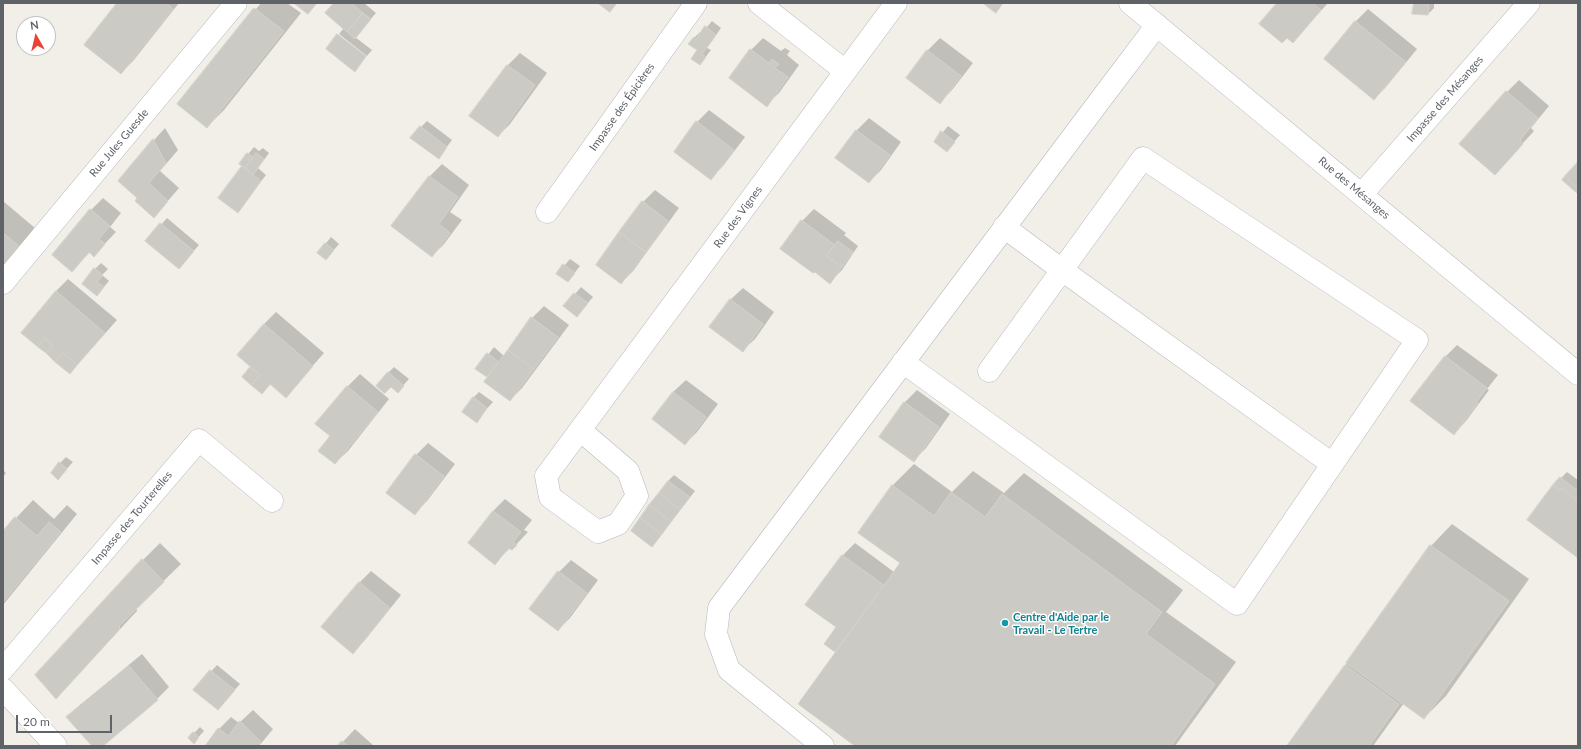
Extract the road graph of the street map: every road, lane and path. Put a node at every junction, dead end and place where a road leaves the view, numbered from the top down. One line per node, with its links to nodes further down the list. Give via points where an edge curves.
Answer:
1 (236, 3): 13 (street, Rue Jules Guesde)
2 (696, 3): 10 (street, Impasse des Épicières)
3 (759, 3): 8 (street)
4 (896, 3): 8 (street, Rue des Vignes)
5 (1130, 3): 7 (street, Rue des Mésanges)
6 (1529, 3): 9 (street, Impasse des Mésanges)
7 (1157, 25): 9 (street, Rue des Mésanges); 11 (street)
8 (845, 72): 17 (street, Rue des Vignes)
9 (1362, 194): 16 (street, Rue des Mésanges)
10 (548, 212)
11 (1004, 227): 12 (street); 14 (street)
12 (1062, 270): 15 (street); 18 (street); 18 (street, via 1143,158 1417,340)
13 (3, 283)
14 (903, 362): 18 (street, via 1237,604); 23 (street, via 719,608 716,634 729,670)
15 (989, 371)
16 (1578, 374)
17 (580, 430): 17 (street, Rue des Vignes, via 546,476 550,497 598,532 618,524 637,496 628,471)
18 (1332, 464)
19 (272, 501): 20 (street, Impasse des Tourterelles, via 199,440)
20 (3, 669)
21 (3, 689): 22 (street)
22 (56, 746)
23 (823, 746)

